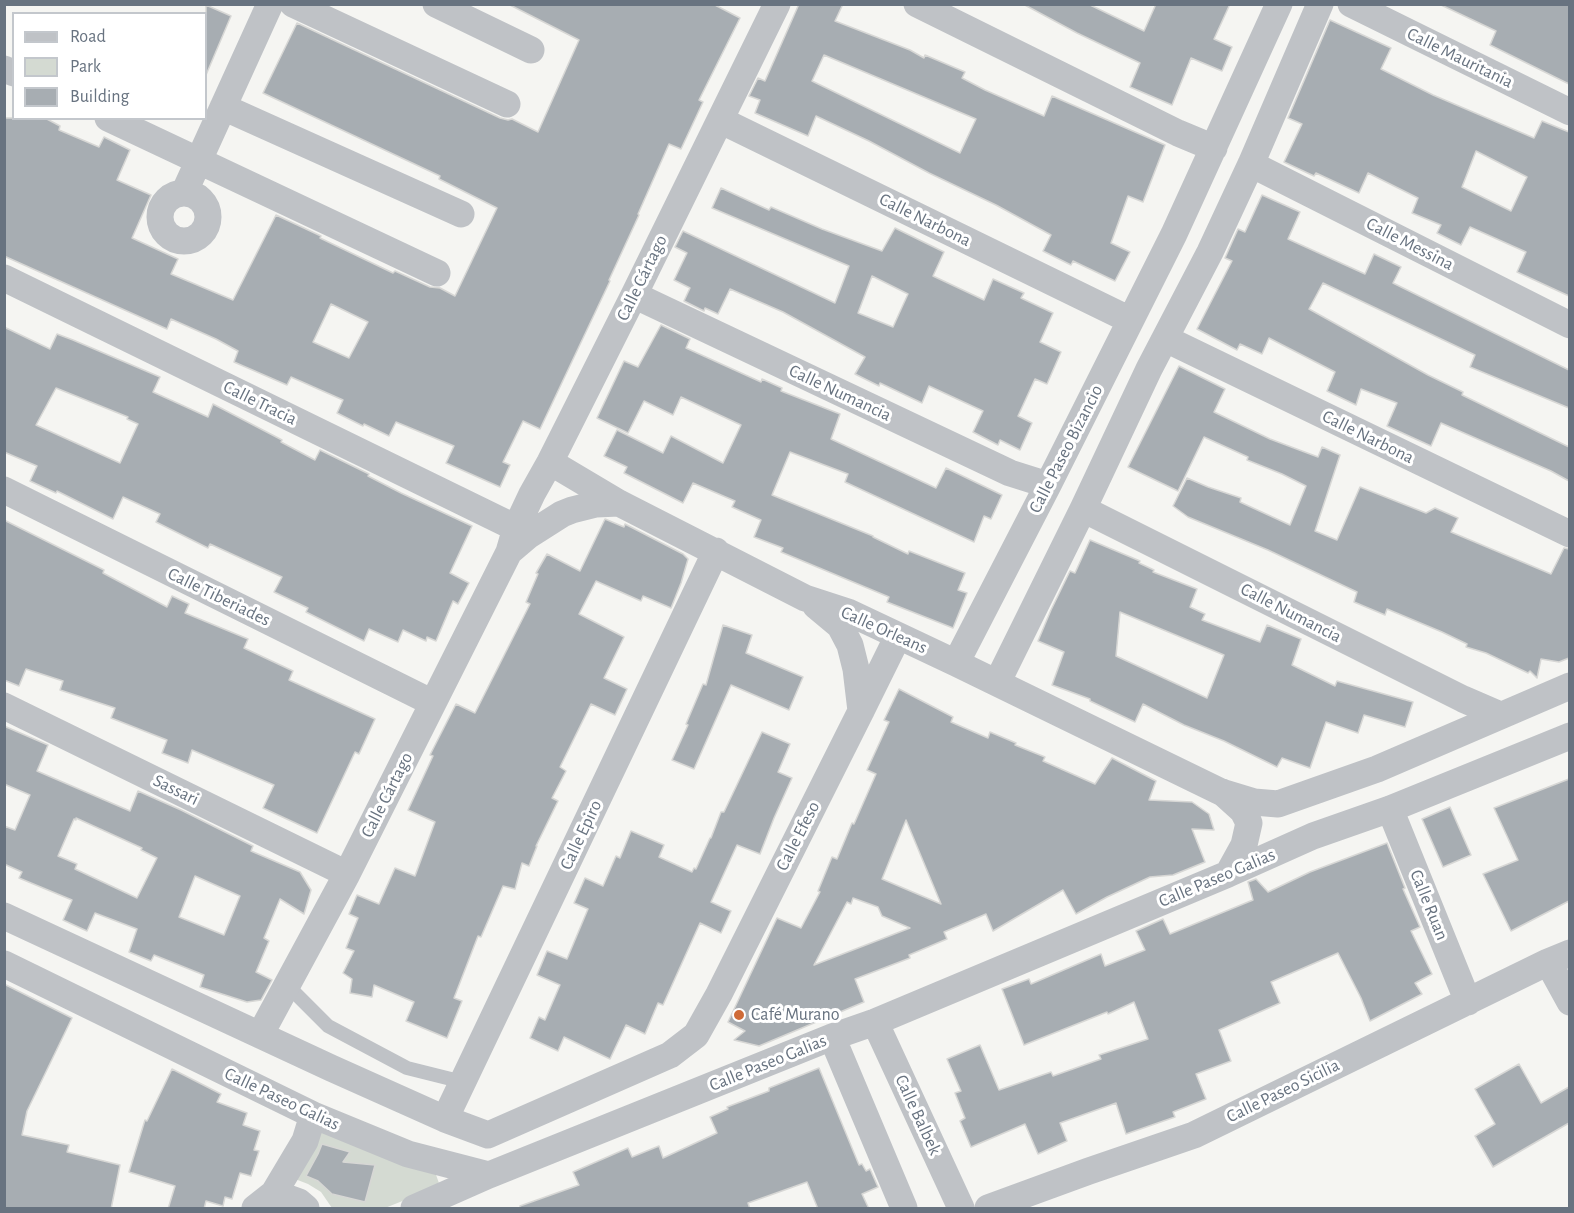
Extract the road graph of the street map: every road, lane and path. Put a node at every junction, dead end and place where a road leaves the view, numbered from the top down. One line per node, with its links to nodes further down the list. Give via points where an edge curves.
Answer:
1 (270, 4): 11 (street)
2 (293, 4): 10 (street)
3 (436, 4): 9 (street)
4 (777, 4): 14 (street, Calle Cártago)
5 (917, 4): 15 (street)
6 (1279, 4): 15 (street, Calle Paseo Bizancio)
7 (1320, 4): 17 (street)
8 (1351, 4): 12 (street, Calle Mauritania)
9 (531, 50)
10 (507, 104)
11 (223, 107): 16 (street); 19 (street)
12 (1569, 112)
13 (112, 120): 16 (street)
14 (720, 120): 24 (street, Calle Cártago); 25 (street, Calle Narbona)
15 (1214, 148): 20 (street, Calle Paseo Bizancio)
16 (198, 162): 18 (street); 22 (street)
17 (1251, 164): 21 (street); 26 (street, Calle Messina)
18 (184, 193)
19 (461, 214)
20 (1174, 234): 21 (street); 25 (street, Calle Paseo Bizancio)
21 (1210, 252): 27 (street)
22 (437, 273)
23 (4, 278): 34 (street, Calle Tracia)
24 (634, 295): 28 (street, Calle Cártago); 29 (street, Calle Numancia, via 1010,473)
25 (1130, 320): 29 (street, Calle Paseo Bizancio)
26 (1569, 325)
27 (1166, 339): 32 (street); 33 (street, Calle Narbona)
28 (550, 462): 31 (street, Calle Orleans); 34 (street, Calle Cártago)
29 (1048, 485): 38 (street, Calle Paseo Bizancio)
30 (4, 490): 41 (street, Calle Tiberiades)
31 (619, 503): 34 (street, Calle Cártago, via 572,510); 35 (street, Calle Orleans)
32 (1083, 509): 39 (street); 44 (street, Calle Numancia)
33 (1569, 534)
34 (513, 540): 41 (street, Calle Cártago)
35 (716, 551): 36 (street, Calle Orleans); 61 (street, Calle Epiro)
36 (806, 598): 37 (street, Calle Orleans, via 848,612); 43 (street, via 840,626 850,645)
37 (898, 636): 38 (street, Calle Orleans); 43 (street, Calle Efeso)
38 (956, 663): 39 (street, Calle Orleans)
39 (997, 683): 46 (street, Calle Orleans)
40 (1569, 686): 44 (street)
41 (433, 703): 50 (street, Calle Cártago)
42 (4, 706): 50 (street, Sassari)
43 (861, 711): 63 (street, Calle Efeso, via 696,1035 670,1054 488,1135)
44 (1500, 715): 47 (street, via 1377,769)
45 (1569, 736): 48 (street, Calle Paseo Galias)
46 (1221, 792): 47 (street, via 1278,804); 51 (street, via 1243,811 1249,823 1244,845)
47 (1298, 798): 49 (street)
48 (1390, 809): 49 (street, Calle Paseo Galias); 56 (street, Calle Ruan)
49 (1313, 836): 51 (street, Calle Paseo Galias)
50 (347, 874): 55 (street, Calle Cártago)
51 (1228, 874): 58 (street, Calle Paseo Galias)
52 (4, 916): 59 (street)
53 (1559, 958): 56 (street, Calle Paseo Sicilia); 57 (street)
54 (4, 964): 62 (street, Calle Paseo Galias)
55 (287, 985): 59 (street, Calle Cártago); 61 (lane, via 328,1026 406,1068)
56 (1468, 1002): 70 (street, Calle Paseo Sicilia, via 1194,1135)
57 (1569, 1002)
58 (875, 1022): 60 (street, Calle Paseo Galias); 69 (street, Calle Balbek)
59 (260, 1035): 63 (street)
60 (832, 1037): 64 (street, Calle Paseo Galias); 68 (street)
61 (463, 1082): 63 (street, Calle Epiro)
62 (313, 1115): 64 (street, Calle Paseo Galias, via 408,1154); 65 (street, via 305,1141)
63 (446, 1119)
64 (489, 1175): 67 (street)
65 (265, 1201): 66 (street, via 299,1202)
66 (306, 1209)
67 (414, 1209)
68 (904, 1209)
69 (961, 1209)
70 (988, 1209)

